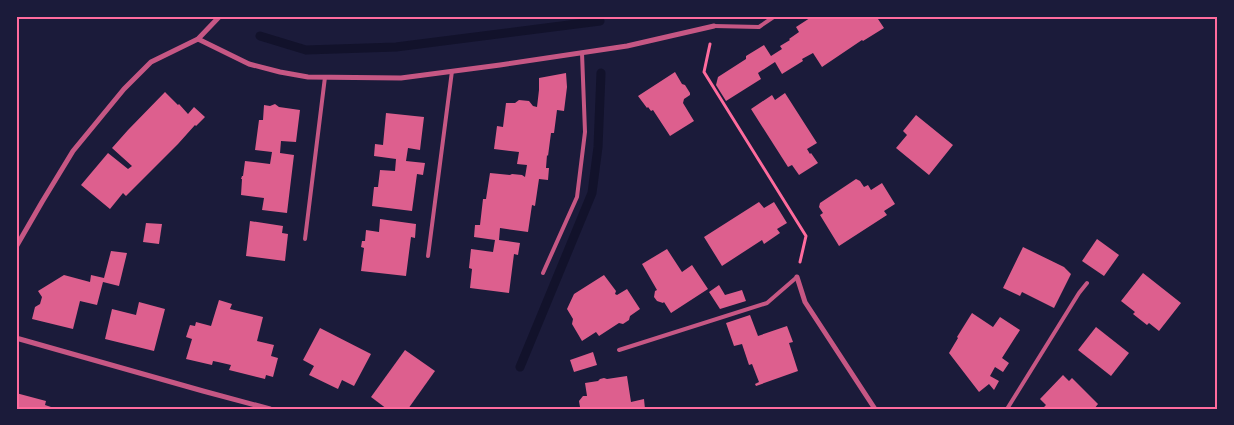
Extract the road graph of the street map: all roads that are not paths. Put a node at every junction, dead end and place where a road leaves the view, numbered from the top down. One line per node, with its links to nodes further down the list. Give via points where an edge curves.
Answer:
1 (220, 16): 4 (street)
2 (774, 16): 3 (lane, via 759,26)
3 (714, 26): 5 (street)
4 (198, 39): 7 (street, via 249,64 308,78); 9 (street, via 151,62 124,89 73,151)
5 (582, 53): 6 (street); 11 (lane, via 585,132 576,197)
6 (452, 72): 7 (street, via 401,78); 10 (lane)
7 (325, 77): 8 (lane)
8 (305, 239)
9 (16, 247)
10 (428, 256)
11 (542, 273)
12 (797, 277): 15 (lane, via 767,303); 17 (street, via 805,302)
13 (1087, 283): 18 (lane)
14 (16, 338): 16 (street)
15 (619, 350)
16 (270, 409)
17 (875, 409)
18 (1007, 409)

